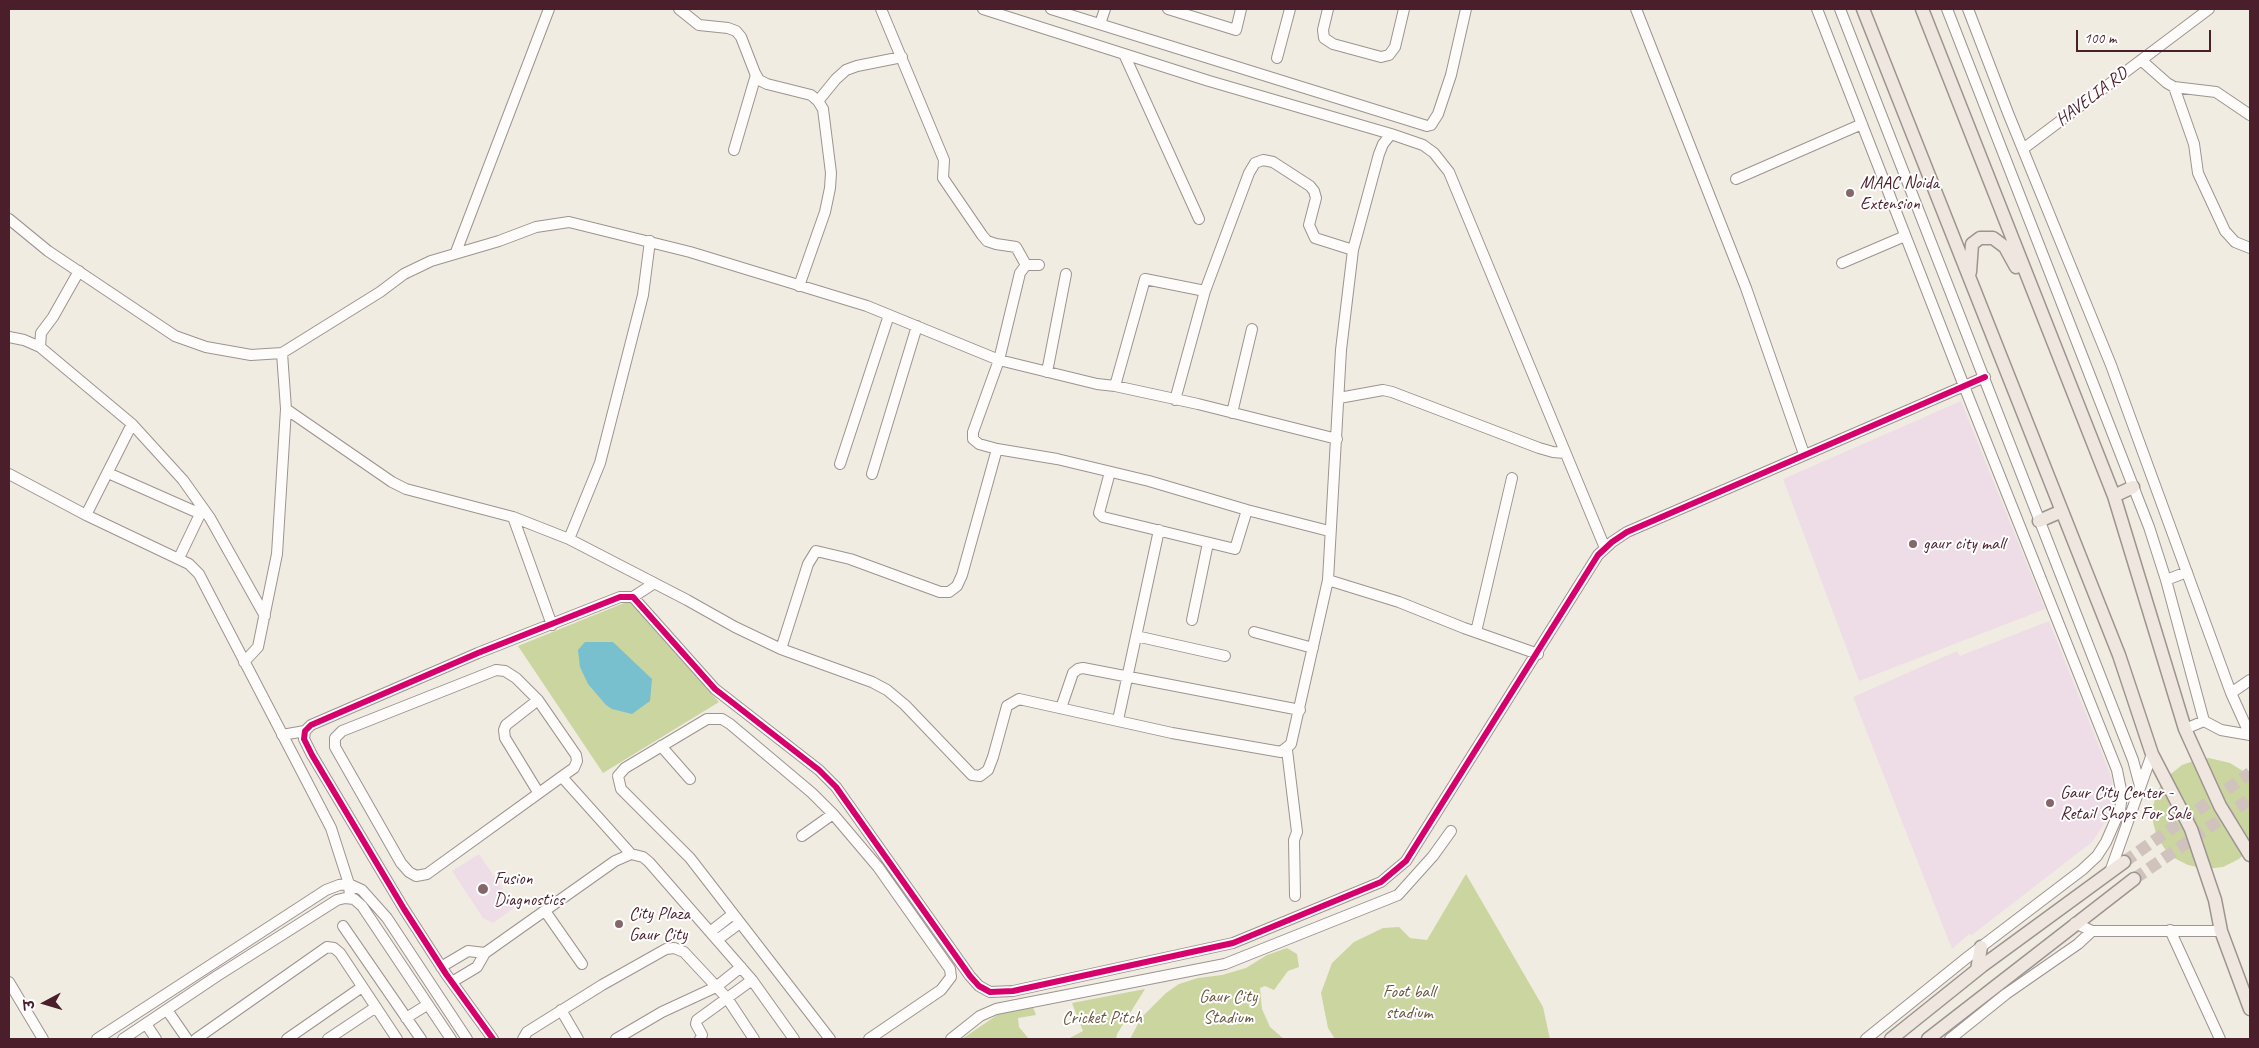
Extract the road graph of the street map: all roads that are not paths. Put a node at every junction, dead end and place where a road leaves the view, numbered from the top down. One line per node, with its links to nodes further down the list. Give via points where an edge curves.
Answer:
1 (549, 9): 41 (street)
2 (679, 9): 26 (street, via 699,25 736,31)
3 (881, 9): 23 (street)
4 (982, 9): 22 (street)
5 (1051, 9): 21 (street)
6 (1105, 9): 21 (street)
7 (1168, 9): 8 (street, via 1236,30)
8 (1241, 9)
9 (1290, 9): 24 (street)
10 (1328, 9): 11 (street, via 1324,38 1333,44 1381,57 1389,55 1395,46)
11 (1404, 9)
12 (1466, 9): 21 (street, via 1451,75 1438,114 1428,126)
13 (1636, 9): 70 (street, via 1746,288)
14 (1817, 9): 30 (street)
15 (1840, 9): 59 (street)
16 (1863, 9): 47 (main road)
17 (1922, 9): 50 (main road)
18 (1947, 9): 77 (street)
19 (1968, 9): 32 (street)
20 (2209, 9): 25 (street, HAVELIA RD)
21 (1100, 24)
22 (1124, 54): 31 (street); 36 (street)
23 (902, 57): 28 (street, via 846,70); 43 (street, via 944,160 943,178 987,241 1016,247)
24 (1277, 58)
25 (2142, 60): 27 (street); 32 (street, HAVELIA RD)
26 (756, 75): 28 (street, via 767,84 811,95); 33 (street)
27 (2174, 87): 29 (street, via 2216,92); 39 (street, via 2192,138 2198,173 2225,231 2235,242)
28 (818, 101): 48 (street, via 823,110 830,188)
29 (2250, 115)
30 (1862, 124): 34 (street); 37 (street)
31 (1391, 134): 40 (street, via 1379,154); 69 (street, via 1422,145 1434,153 1449,172)
32 (2023, 149): 91 (street, via 2112,365)
33 (734, 150)
34 (1736, 179)
35 (9, 219): 45 (street, via 34,241)
36 (1199, 219)
37 (1905, 236): 42 (street); 61 (street)
38 (650, 241): 41 (street, via 569,222 552,223); 48 (street); 87 (street, via 643,295 600,463)
39 (2250, 248)
40 (1353, 250): 49 (street, via 1315,238 1309,225 1315,207 1314,190 1274,162 1263,160 1249,172); 62 (street, via 1341,350)
41 (456, 252): 56 (street, via 404,274)
42 (1842, 263)
43 (1026, 265): 44 (street); 57 (street, via 1020,274)
44 (1039, 265)
45 (79, 271): 55 (street, via 41,333); 56 (street, via 175,336 206,348 252,355)
46 (1066, 274): 58 (street)
47 (1970, 280): 50 (main road, via 1972,244 1980,238 1993,238 2005,247); 81 (main road)
48 (800, 286): 51 (street)
49 (1205, 291): 60 (street, via 1145,279); 63 (street)
50 (2040, 311): 78 (main road)
51 (889, 315): 52 (street); 71 (street)
52 (916, 326): 57 (street); 75 (street)
53 (1252, 329): 65 (street)
54 (9, 337): 55 (street)
55 (40, 347): 66 (street)
56 (282, 353): 64 (street)
57 (999, 360): 58 (street); 68 (street, via 973,432 973,439 979,444)
58 (1047, 372): 60 (street)
59 (1985, 377): 61 (street); 84 (street)
60 (1116, 386): 63 (street)
61 (1964, 386): 70 (street); 127 (street, via 2117,770 2122,794)
62 (1339, 398): 67 (street); 69 (street, via 1383,390 1392,392 1539,448)
63 (1175, 400): 65 (street)
64 (286, 409): 83 (street, via 399,486); 96 (street, via 277,554)
65 (1232, 413): 67 (street)
66 (132, 424): 73 (street); 79 (street, via 183,480)
67 (1337, 439): 86 (street)
68 (997, 449): 72 (street); 103 (street, via 957,586 950,592 940,592 850,559 816,551 808,564)
69 (1565, 453): 89 (street)
70 (1804, 454): 89 (street, via 1627,532)
71 (840, 464)
72 (1110, 472): 80 (street); 85 (street, via 1100,515)
73 (108, 473): 79 (street, via 194,510); 82 (street)
74 (9, 474): 82 (street)
75 (872, 474)
76 (1512, 478): 100 (street)
77 (2133, 487): 78 (main road); 93 (street)
78 (2114, 496): 115 (main road)
79 (203, 508): 90 (street); 96 (street)
80 (1247, 510): 86 (street); 88 (street, via 1234,549)
81 (2062, 512): 84 (main road); 121 (main road, via 2119,656)
82 (86, 515): 90 (street)
83 (513, 517): 87 (street); 98 (street)
84 (2039, 521): 124 (street, via 2133,760)
85 (1159, 530): 88 (street); 101 (street)
86 (1330, 531): 92 (street)
87 (569, 538): 94 (street)
88 (1208, 543): 97 (street)
89 (1605, 548): 104 (street)
90 (178, 558): 106 (street, via 199,574)
91 (2187, 572): 93 (street); 109 (street)
92 (1328, 580): 100 (street, via 1399,602); 102 (street)
93 (2166, 580): 114 (street)
94 (652, 584): 95 (street); 103 (street)
95 (633, 597): 98 (street, via 620,598); 104 (street, via 715,689 819,770 836,787 970,976 984,990 999,993 1233,943 1381,882 1406,861)
96 (265, 616): 106 (street, via 258,647)
97 (1192, 620)
98 (552, 625): 116 (street, via 478,653 311,725)
99 (1254, 632): 102 (street)
100 (1476, 632): 104 (street)
101 (1136, 636): 105 (street); 107 (street)
102 (1313, 648): 112 (street)
103 (781, 649): 111 (street, via 887,690 972,774 980,776 988,770 1007,706 1019,699)
104 (1538, 654)
105 (1225, 656)
106 (244, 662): 117 (street)
107 (1128, 676): 111 (street, via 1078,668 1073,673); 112 (street); 113 (street)
108 (2250, 680): 109 (street)
109 (2231, 692): 118 (street)
110 (538, 700): 122 (street, via 576,754 574,768); 125 (street, via 506,724 504,730 505,738); 125 (street, via 516,678 496,670 342,731 336,738 335,747 401,863 416,876 427,874)
111 (1061, 708): 113 (street)
112 (1300, 710): 120 (street, via 1291,744)
113 (1118, 720): 120 (street, via 1281,752)
114 (2204, 721): 115 (street); 118 (street, via 2221,730)
115 (2185, 729): 132 (main road, via 2220,806)
116 (305, 731): 117 (street); 139 (street, via 304,740)
117 (282, 735): 136 (street, via 331,828)
118 (2250, 735)
119 (661, 746): 123 (street); 128 (street, via 707,718 722,719); 141 (street, via 621,772 618,780 621,789 690,858)
120 (1286, 750): 137 (street, via 1296,832)
121 (2152, 754): 124 (street); 149 (main road, via 2191,829 2215,900)
122 (562, 777): 125 (street); 131 (street)
123 (690, 779)
124 (2140, 786): 126 (street)
125 (538, 792)
126 (2134, 805): 127 (street); 134 (street)
127 (2120, 810): 151 (street, via 2097,856)
128 (833, 814): 130 (street); 190 (street, via 878,867 950,969 951,977 941,990)
129 (1451, 830): 191 (street, via 1398,895 1225,964 996,1009 980,1016)
130 (802, 836)
131 (632, 854): 140 (street, via 615,861); 150 (street, via 649,862)
132 (2250, 855)
133 (2124, 862): 134 (main road)
134 (2110, 872): 156 (main road)
135 (2134, 879): 145 (main road)
136 (350, 884): 138 (street); 142 (street, via 362,890); 172 (street, via 326,890)
137 (1295, 896)
138 (350, 898): 143 (street, via 362,906); 166 (street, via 337,900)
139 (404, 909): 142 (street); 154 (street)
140 (545, 911): 152 (street); 153 (street)
141 (733, 914): 144 (street); 150 (street)
142 (387, 918): 143 (street); 181 (street)
143 (372, 921): 163 (street)
144 (740, 923): 150 (street); 189 (street)
145 (2075, 923): 148 (street); 194 (main road)
146 (343, 926): 168 (street)
147 (2170, 930): 148 (street); 149 (street); 196 (street)
148 (2092, 931): 195 (street)
149 (2221, 931): 165 (main road)
150 (713, 936): 155 (street)
151 (1981, 947): 156 (main road); 192 (street)
152 (485, 953): 154 (street, via 468,951); 159 (street, via 477,967)
153 (582, 964)
154 (441, 967): 159 (street)
155 (741, 968): 157 (street); 160 (street)
156 (1977, 970): 193 (main road)
157 (752, 980): 162 (street); 188 (street)
158 (9, 982): 171 (street)
159 (452, 982): 182 (street)
160 (716, 986): 162 (street); 167 (street, via 684,952 666,949); 185 (street)
161 (362, 987): 164 (street); 170 (street, via 340,953 326,947); 176 (street)
162 (726, 998): 186 (street, via 697,1020 702,1035); 187 (street)
163 (427, 1005): 168 (street); 180 (street)
164 (376, 1007): 177 (street); 178 (street)
165 (2250, 1009)
166 (167, 1010): 169 (street); 175 (street)
167 (561, 1010): 183 (street, via 527,1032); 184 (street)
168 (406, 1018): 179 (street)
169 (146, 1024): 173 (street); 174 (street)
170 (200, 1038)
171 (43, 1039)
172 (97, 1039)
173 (123, 1039)
174 (156, 1039)
175 (187, 1039)
176 (287, 1039)
177 (328, 1039)
178 (397, 1039)
179 (421, 1039)
180 (451, 1039)
181 (467, 1039)
182 (492, 1039)
183 (523, 1039)
184 (578, 1039)
185 (616, 1039)
186 (700, 1039)
187 (754, 1039)
188 (794, 1039)
189 (830, 1039)
190 (869, 1039)
191 (951, 1039)
192 (1866, 1039)
193 (1891, 1039)
194 (1928, 1039)
195 (1950, 1039)
196 (2220, 1039)

